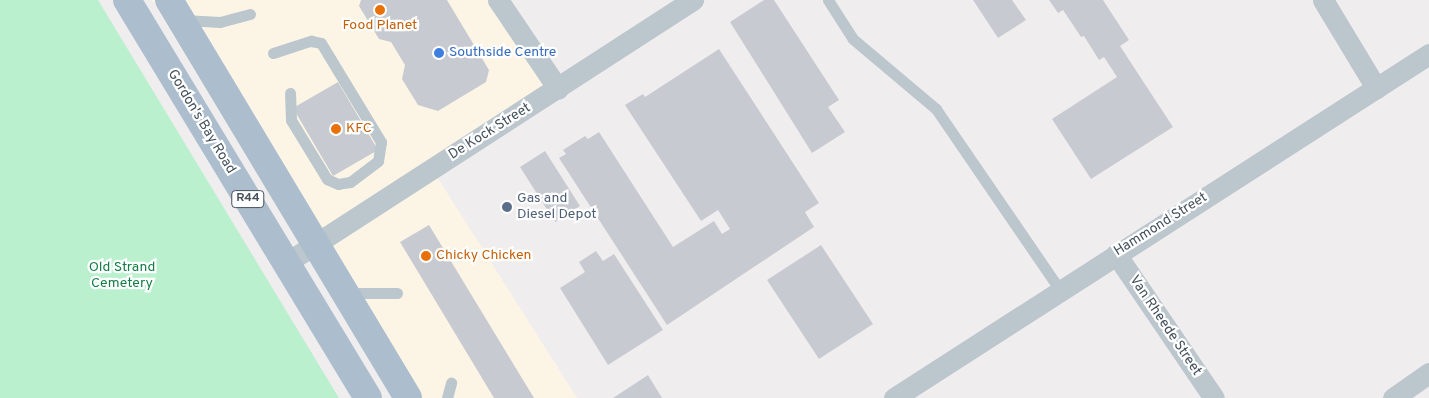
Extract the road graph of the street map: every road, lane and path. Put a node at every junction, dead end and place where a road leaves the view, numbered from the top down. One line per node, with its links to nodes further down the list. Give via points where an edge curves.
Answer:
1 (127, 0): 15 (main road, Gordon's Bay Road / R44)
2 (498, 0): 11 (street)
3 (694, 0): 11 (street, De Kock Street)
4 (828, 0): 16 (lane, via 853,39 936,109)
5 (1323, 0): 10 (street)
6 (174, 10): 7 (lane, via 220,22); 13 (main road, R44)
7 (250, 14)
8 (273, 53): 12 (lane, via 311,41 321,43 381,142 378,161 350,182 338,184 327,179 291,120)
9 (1429, 54): 10 (street, Hammond Street)
10 (1376, 88): 14 (street, Hammond Street)
11 (558, 89): 13 (street, De Kock Street)
12 (290, 92)
13 (314, 245): 15 (street, De Kock Street); 17 (main road, R44)
14 (1116, 254): 16 (street, Hammond Street); 25 (street, Van Rheede Street)
15 (286, 263): 21 (main road, Gordon's Bay Road / R44)
16 (1060, 290): 24 (street, Hammond Street)
17 (345, 293): 18 (lane); 22 (main road, R44)
18 (397, 293)
19 (1429, 373): 26 (street)
20 (451, 382): 23 (lane)
21 (368, 398)
22 (408, 398)
23 (447, 398)
24 (894, 398)
25 (1214, 398)
26 (1392, 398)

